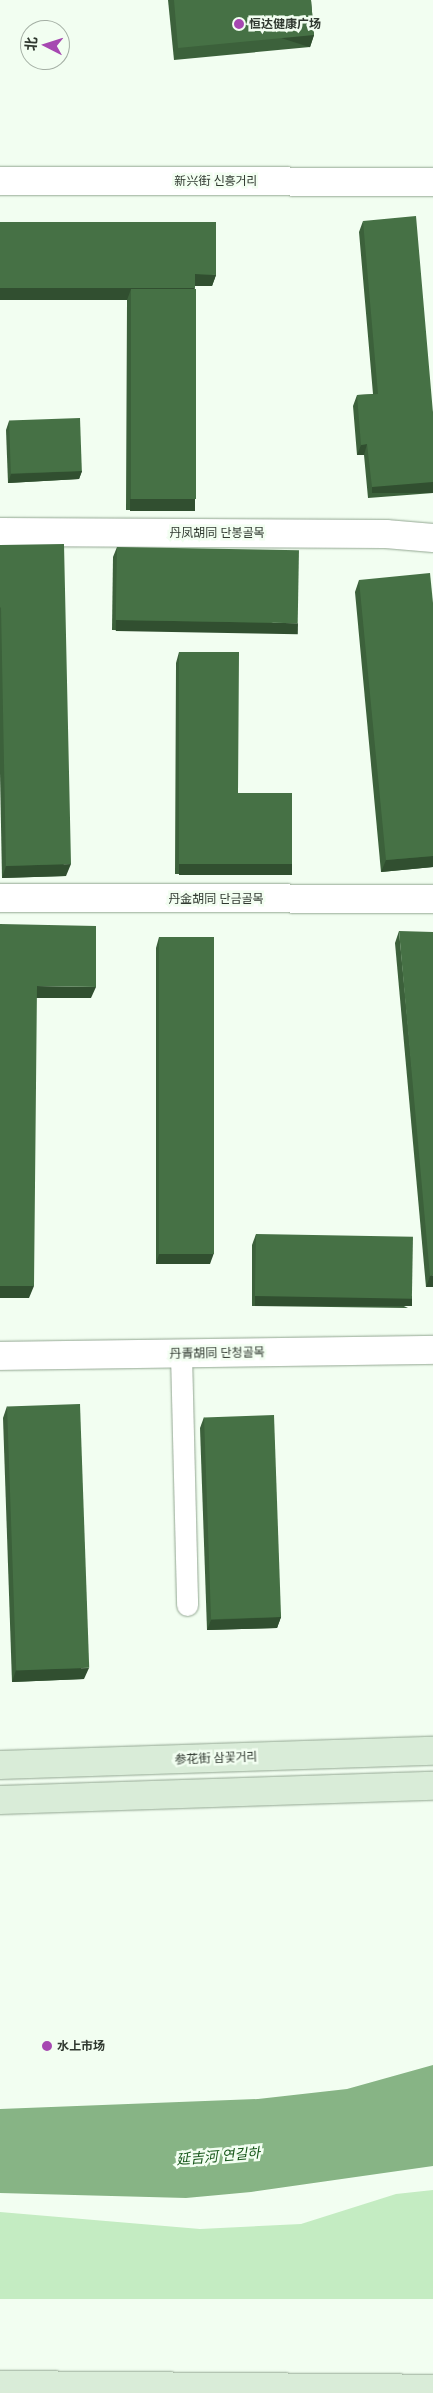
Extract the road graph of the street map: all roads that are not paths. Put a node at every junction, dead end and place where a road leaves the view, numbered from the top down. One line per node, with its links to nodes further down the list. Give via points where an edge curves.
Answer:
1 (0, 181): 2 (street, 新兴街 신흥거리)
2 (433, 182)
3 (0, 532): 4 (street, 丹凤胡同 단봉골목, via 386,534)
4 (433, 538)
5 (0, 898): 6 (street, 丹金胡同 단금골목)
6 (433, 900)
7 (433, 1350): 8 (street, 丹青胡同 단청골목)
8 (181, 1354): 9 (street, 丹青胡同 단청골목); 10 (lane)
9 (0, 1356)
10 (187, 1605)
11 (433, 1751): 12 (main road, 参花街 삼꽃거리)
12 (0, 1765)
13 (433, 1786): 14 (main road)
14 (0, 1800)
15 (0, 2385): 16 (main road)
16 (433, 2389)

